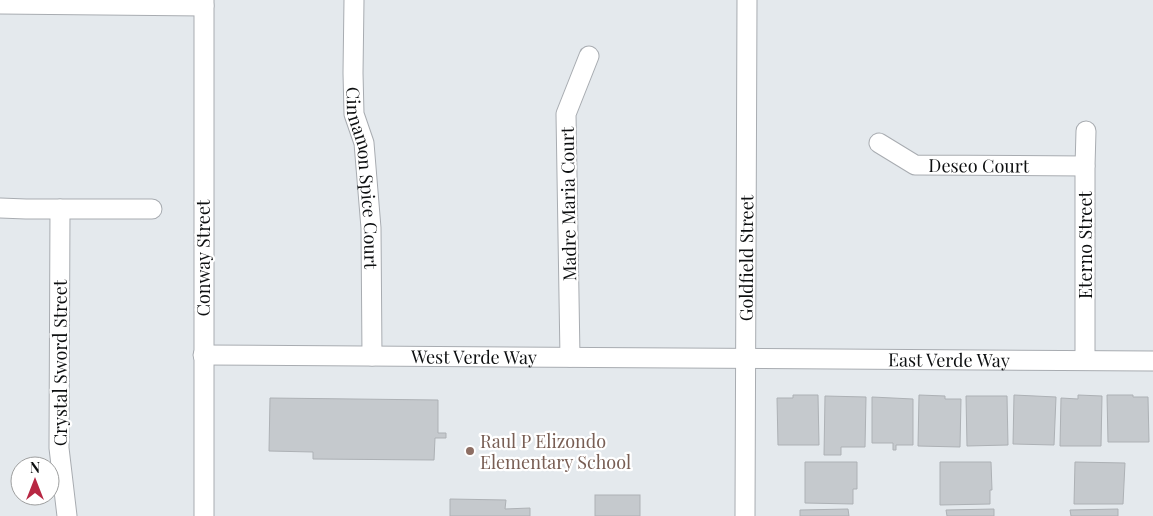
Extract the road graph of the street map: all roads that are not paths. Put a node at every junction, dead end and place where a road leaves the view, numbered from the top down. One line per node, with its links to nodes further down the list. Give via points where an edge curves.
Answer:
1 (354, 0): 13 (street, Cinnamon Spice Court, via 354,114 364,144 371,228)
2 (747, 0): 15 (street, Goldfield Street)
3 (204, 3): 4 (street); 12 (street, Conway Street)
4 (0, 4)
5 (589, 56): 14 (street, Madre Maria Court, via 566,114)
6 (1086, 131): 8 (street, Eterno Street)
7 (880, 143): 8 (street, Deseo Court, via 915,165)
8 (1084, 166): 16 (street, Eterno Street)
9 (0, 208): 10 (street)
10 (60, 209): 11 (street); 18 (street, Crystal Sword Street, via 59,448)
11 (152, 209)
12 (203, 355): 13 (street, West Verde Way); 19 (street, Conway Street)
13 (372, 356): 14 (street, West Verde Way)
14 (570, 357): 15 (street, West Verde Way)
15 (745, 358): 16 (street, East Verde Way); 20 (street, Goldfield Street)
16 (1085, 360): 17 (street, East Verde Way)
17 (1153, 360)
18 (67, 516)
19 (204, 516)
20 (744, 516)

